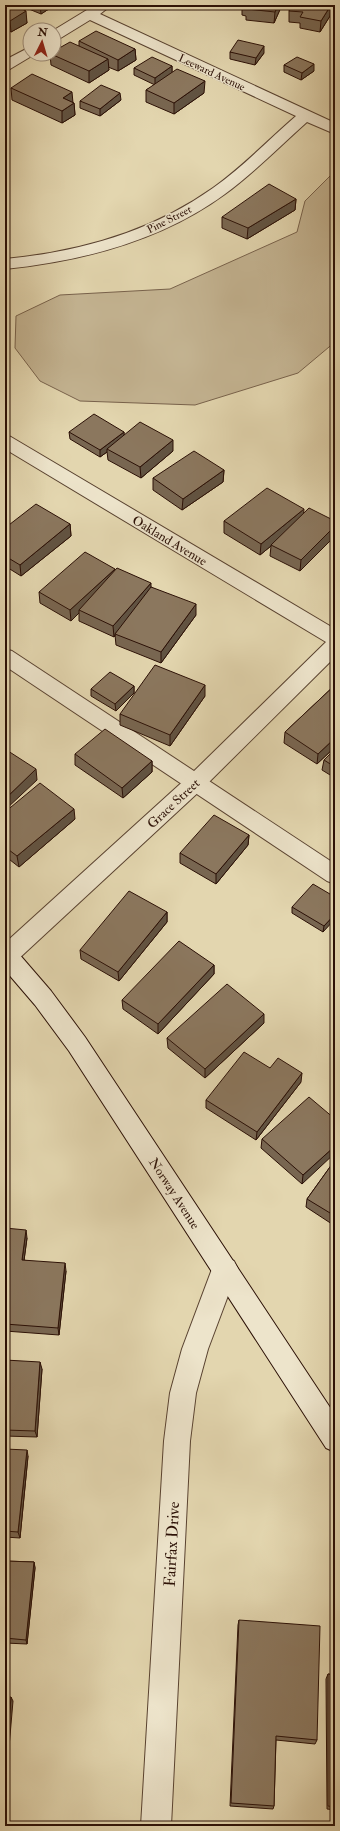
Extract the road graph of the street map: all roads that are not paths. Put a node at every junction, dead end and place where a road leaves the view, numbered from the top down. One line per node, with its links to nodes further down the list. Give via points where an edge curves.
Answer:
1 (105, 5): 2 (street)
2 (90, 15): 3 (street); 6 (street, Leeward Avenue)
3 (62, 31)
4 (22, 56): 5 (street)
5 (5, 66)
6 (305, 116): 7 (street, Leeward Avenue); 8 (street, Pine Street, via 218,192 164,223 134,237 82,254 30,263)
7 (335, 129)
8 (5, 264)
9 (5, 441): 10 (street, Oakland Avenue)
10 (335, 638)
11 (335, 645): 13 (street, Grace Street)
12 (5, 656): 13 (street)
13 (196, 782): 14 (street); 15 (street, Grace Street)
14 (335, 875)
15 (6, 955): 16 (street, Norway Avenue, via 43,998 77,1044)
16 (225, 1269): 17 (street, Norway Avenue); 18 (street, Fairfax Drive, via 195,1349 184,1392 177,1441)
17 (335, 1439)
18 (156, 1826)

